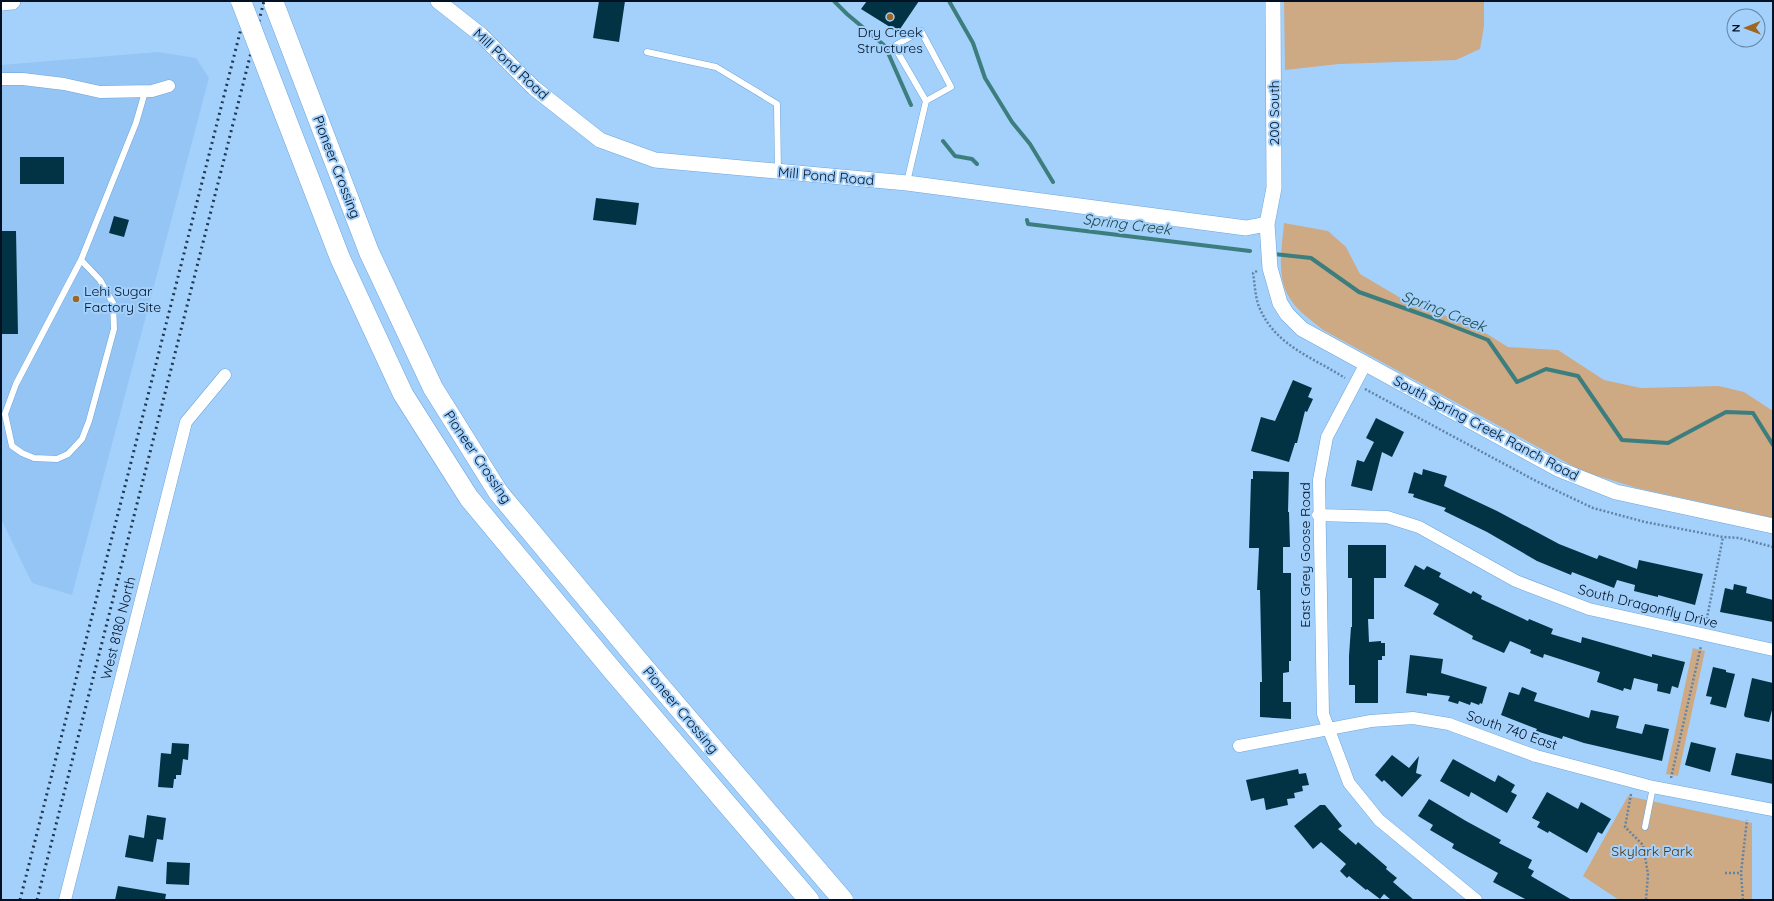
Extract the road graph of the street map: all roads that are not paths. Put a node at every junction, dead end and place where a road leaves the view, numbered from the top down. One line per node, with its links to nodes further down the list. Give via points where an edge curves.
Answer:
1 (12, 1): 6 (main road)
2 (241, 1): 28 (highway, Pioneer Crossing, bridge, via 340,258 403,394 469,498)
3 (272, 1): 29 (highway, Pioneer Crossing, via 369,252 433,388 498,492)
4 (438, 1): 12 (street, Mill Pond Road, via 481,35 534,88 600,140 655,160)
5 (1274, 1): 14 (street, 200 South, via 1274,188)
6 (1, 2)
7 (647, 52): 12 (lane, via 716,67 777,104)
8 (1, 79): 10 (street, via 64,84 100,92)
9 (169, 86): 10 (street)
10 (145, 92): 15 (lane, via 136,123)
11 (926, 101): 11 (lane, via 951,87 921,31 894,46); 13 (lane)
12 (778, 172): 13 (street, Mill Pond Road)
13 (907, 184): 14 (street, Mill Pond Road, via 1246,228)
14 (1266, 224): 16 (street, 200 South)
15 (81, 260): 15 (lane, via 16,384 5,414 12,446 34,458 57,459 68,454 82,439 93,409 114,329 113,302 100,280)
16 (1270, 268): 17 (street, South Spring Creek Ranch Road, via 1277,296 1287,314 1302,329)
17 (1365, 365): 19 (street, East Grey Goose Road, via 1327,437 1319,480); 20 (street, South Spring Creek Ranch Road, via 1558,469 1616,492)
18 (224, 375): 27 (street, West 8180 North, via 186,422)
19 (1318, 515): 21 (street, South Dragonfly Drive, via 1387,517 1419,527 1516,581 1589,609); 22 (street, East Grey Goose Road, via 1323,714)
20 (1773, 526)
21 (1773, 650)
22 (1328, 729): 23 (street, South 740 East); 24 (street, South 740 East, via 1371,721 1413,718 1449,724 1536,756); 30 (street, East Grey Goose Road, via 1349,783 1379,820)
23 (1239, 746)
24 (1653, 787): 25 (street, South 740 East); 26 (lane)
25 (1773, 810)
26 (1645, 827)
27 (65, 900)
28 (809, 900)
29 (843, 900)
30 (1476, 900)

